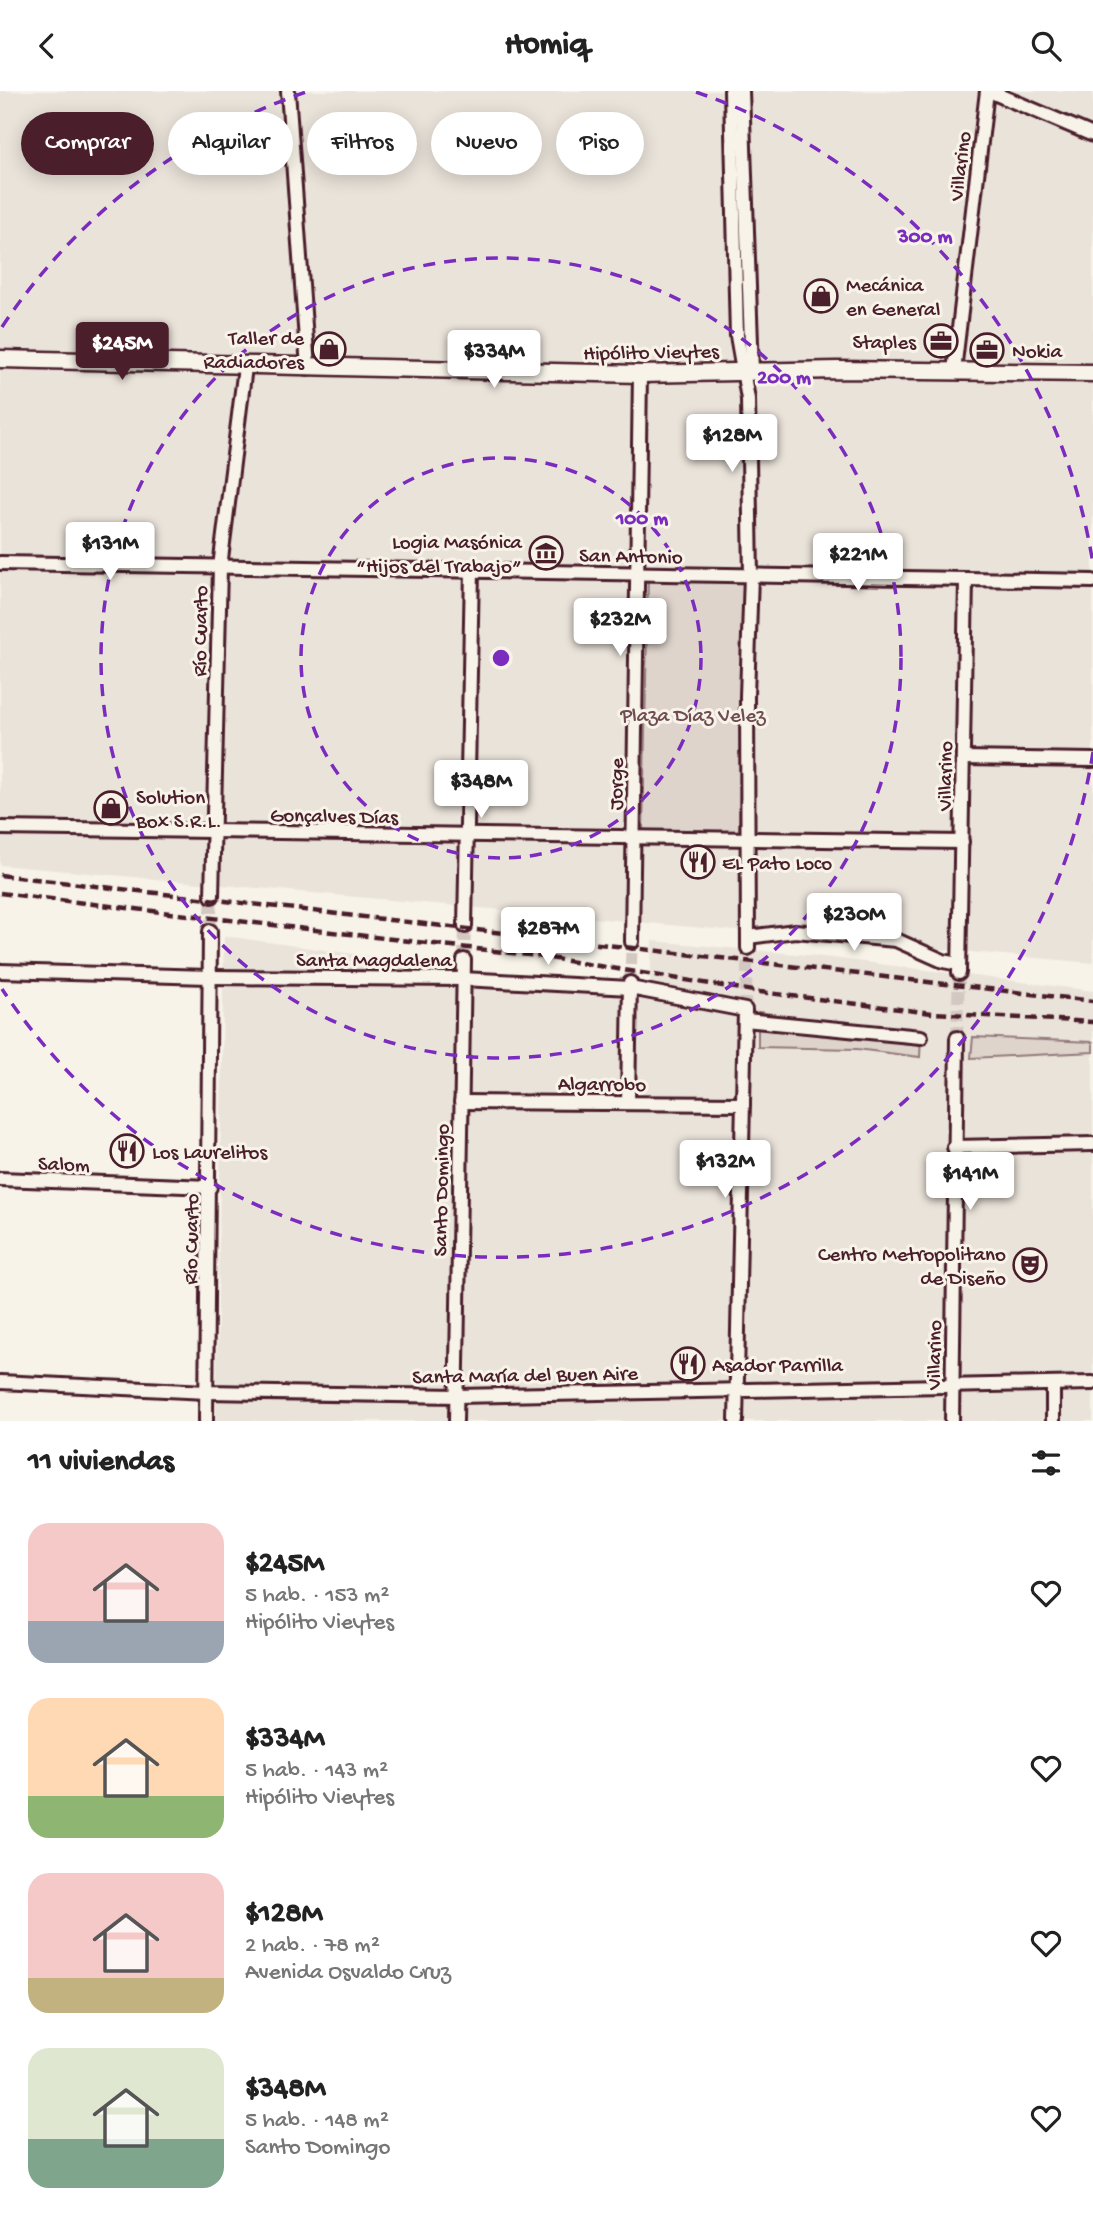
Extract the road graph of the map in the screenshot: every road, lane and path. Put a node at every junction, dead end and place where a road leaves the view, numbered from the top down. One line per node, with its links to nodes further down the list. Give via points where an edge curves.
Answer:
1 (288, 91): 9 (street)
2 (732, 91): 10 (street, via 737,336)
3 (742, 91): 10 (street)
4 (988, 91): 5 (street); 11 (street, Villarino)
5 (1016, 96): 6 (street)
6 (1093, 135)
7 (0, 359): 8 (main road, Hipólito Vieytes)
8 (245, 367): 9 (main road, Hipólito Vieytes); 15 (street, Río Cuarto)
9 (307, 367): 13 (main road, Hipólito Vieytes)
10 (748, 371): 11 (main road, Hipólito Vieytes); 13 (main road, Hipólito Vieytes); 18 (street)
11 (954, 371): 12 (main road, Hipólito Vieytes)
12 (1093, 373)
13 (640, 374): 17 (street, Jorge)
14 (0, 563): 15 (street, San Antonio)
15 (220, 567): 16 (street, San Antonio); 24 (street, Río Cuarto)
16 (472, 570): 17 (street, San Antonio); 25 (street)
17 (638, 575): 18 (street, San Antonio); 26 (street, Jorge)
18 (751, 575): 19 (street, San Antonio); 27 (street)
19 (966, 579): 20 (street, San Antonio); 21 (street, Villarino)
20 (1093, 581)
21 (963, 758): 22 (street); 28 (street, Villarino)
22 (1093, 760)
23 (0, 828): 24 (street, Gonçalves Días)
24 (213, 832): 25 (street, Gonçalves Días); 29 (street, Río Cuarto)
25 (468, 837): 26 (street, Gonçalves Días); 30 (street)
26 (633, 839): 27 (street, Gonçalves Días); 32 (street, Jorge)
27 (749, 840): 28 (street, Gonçalves Días); 28 (street, Villarino, via 748,942 795,931 896,940 959,969)
28 (962, 842)
29 (212, 896)
30 (465, 926)
31 (210, 931): 35 (street, Río Cuarto)
32 (632, 942)
33 (464, 960): 36 (street, Santo Domingo)
34 (0, 971): 35 (street, Santa Magdalena)
35 (209, 977): 36 (street, Santa Magdalena); 47 (street, Río Cuarto)
36 (463, 979): 37 (street, Santa Magdalena); 41 (street, Santo Domingo)
37 (630, 986): 38 (street, Santa Magdalena); 42 (street)
38 (745, 1015): 39 (street, Santa Magdalena); 43 (street)
39 (921, 1037)
40 (957, 1038): 45 (street, Villarino)
41 (461, 1101): 42 (street, Algarrobo); 54 (street, Santo Domingo)
42 (628, 1103): 43 (street, Algarrobo)
43 (743, 1104): 52 (street)
44 (1093, 1144): 45 (street)
45 (954, 1147): 51 (street, Villarino)
46 (0, 1179): 47 (street, Salom)
47 (210, 1187): 53 (street, Río Cuarto)
48 (0, 1382): 53 (street, Santa María del Buen Aire)
49 (1093, 1383): 50 (street, Santa María del Buen Aire)
50 (1053, 1384): 51 (street, Santa María del Buen Aire); 59 (street)
51 (953, 1386): 52 (street, Santa María del Buen Aire); 58 (street, Villarino)
52 (737, 1391): 54 (street, Santa María del Buen Aire); 57 (street)
53 (207, 1392): 54 (street, Santa María del Buen Aire); 55 (street, Río Cuarto)
54 (457, 1396): 56 (street, Santo Domingo)
55 (206, 1421)
56 (457, 1421)
57 (736, 1421)
58 (952, 1421)
59 (1053, 1421)

